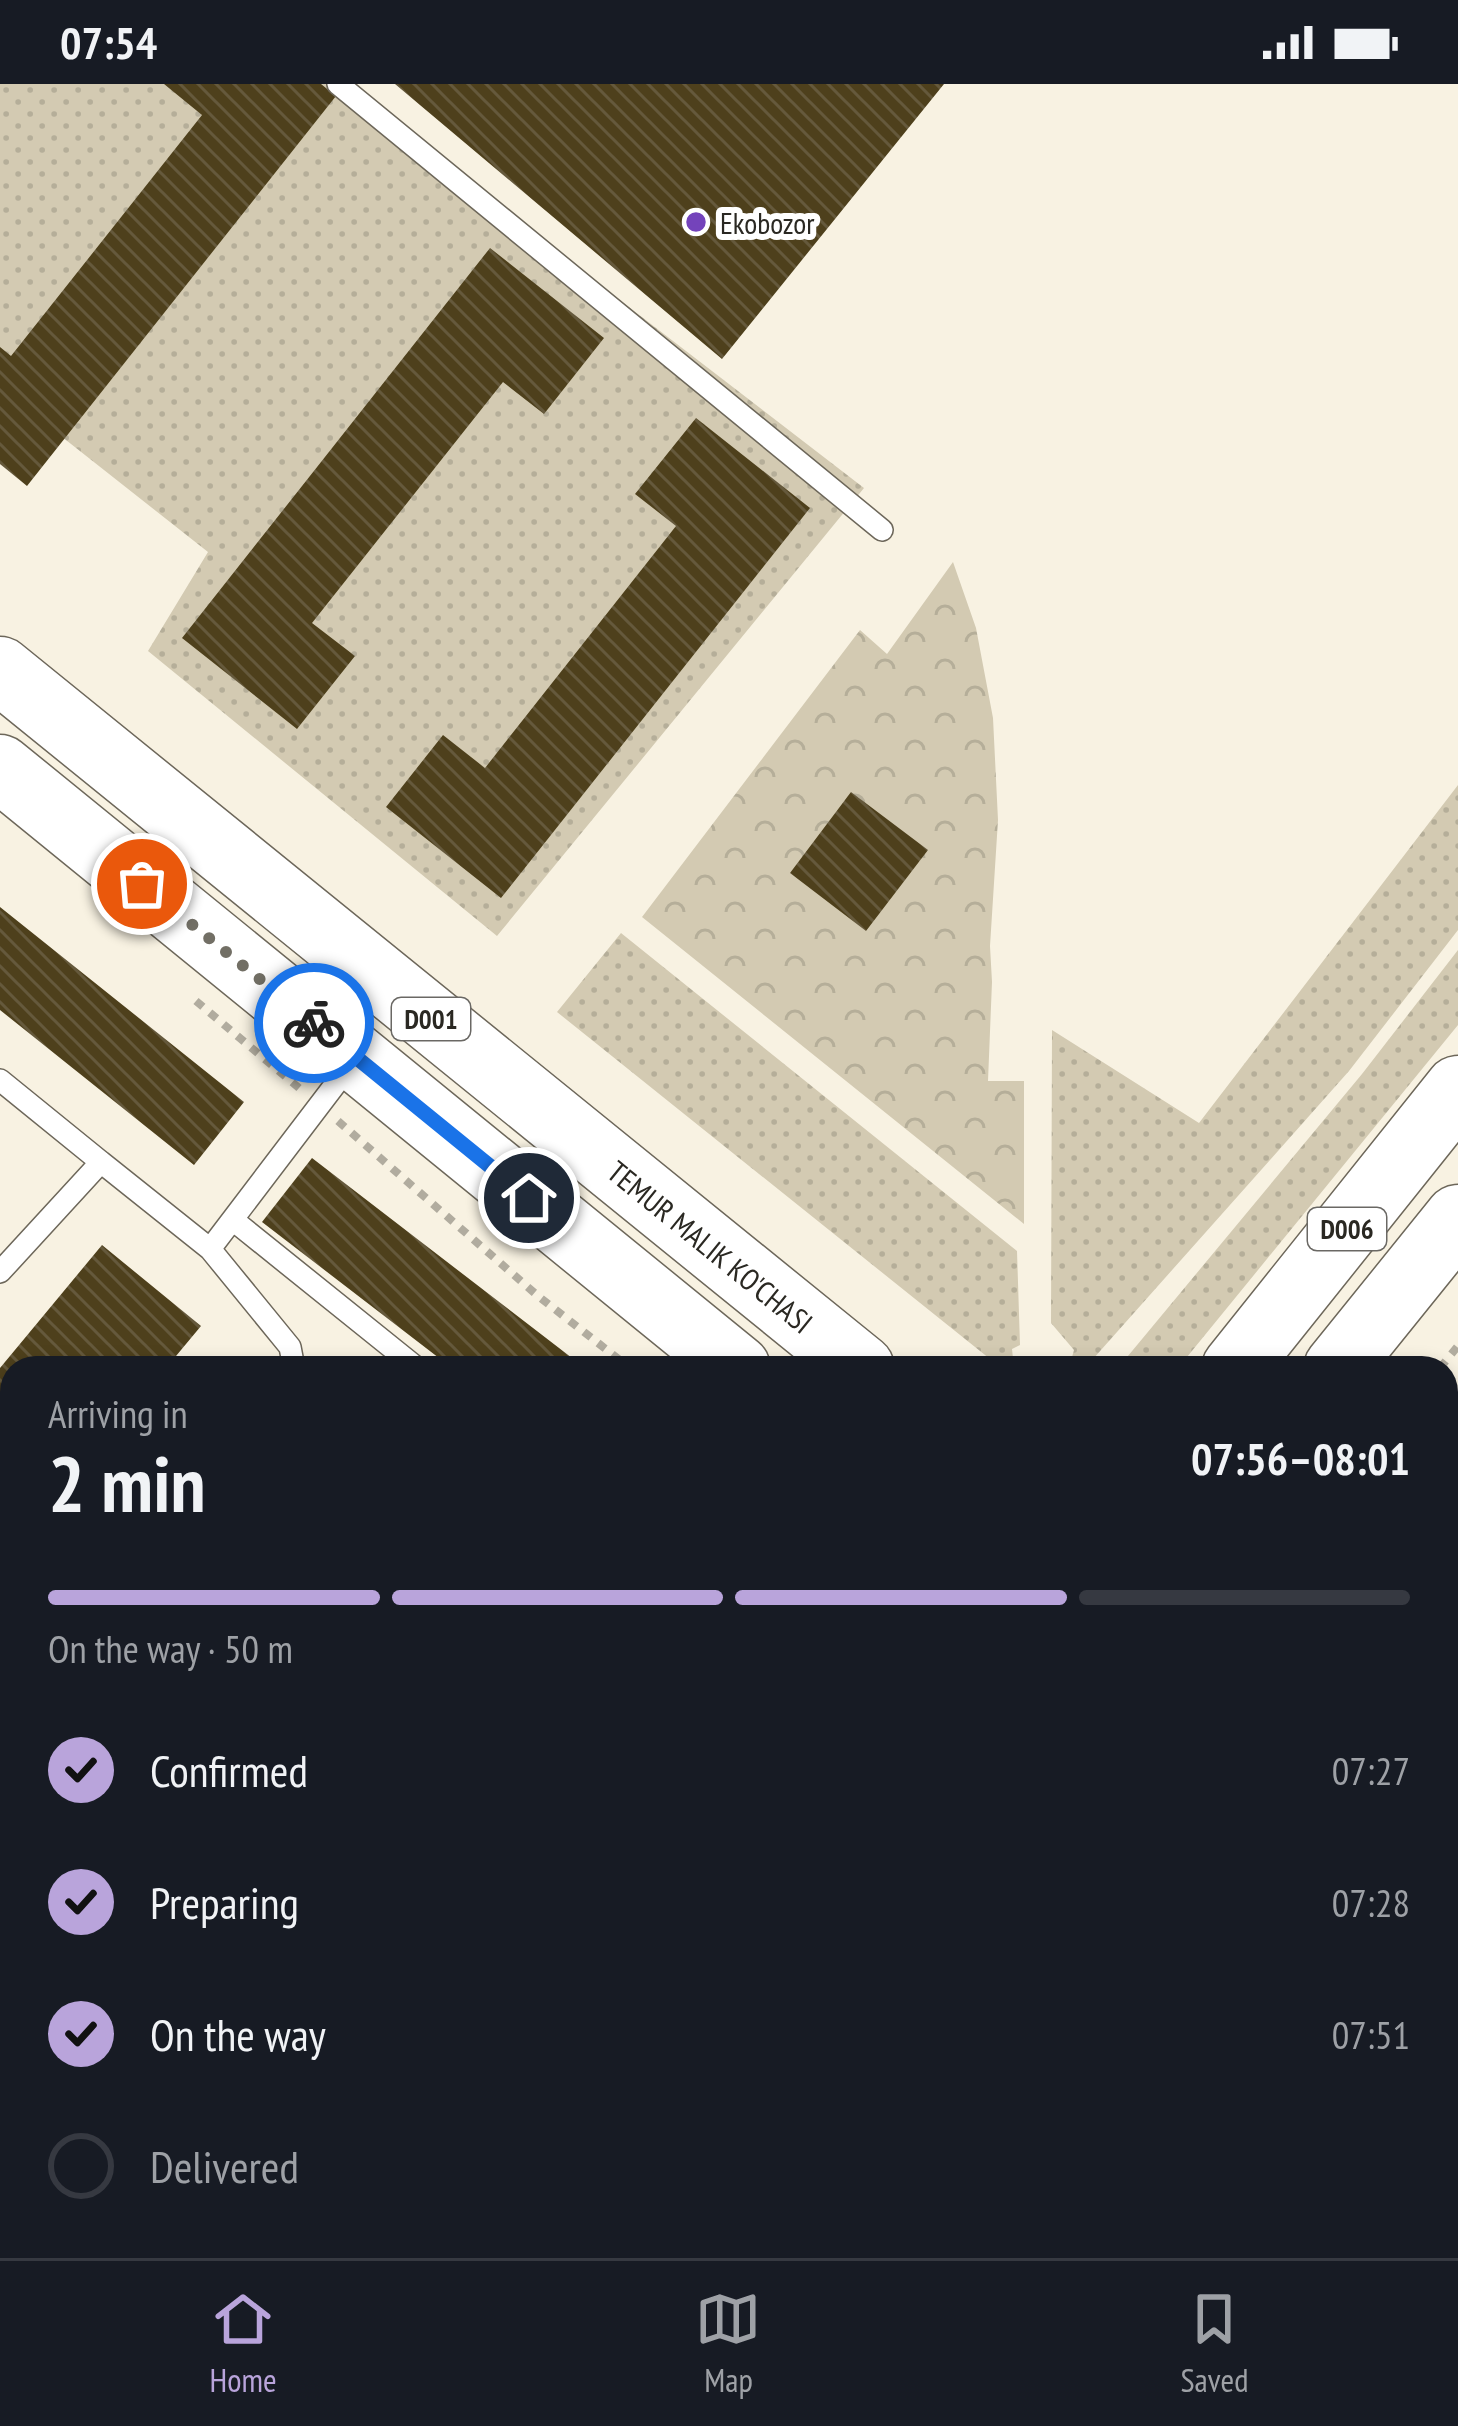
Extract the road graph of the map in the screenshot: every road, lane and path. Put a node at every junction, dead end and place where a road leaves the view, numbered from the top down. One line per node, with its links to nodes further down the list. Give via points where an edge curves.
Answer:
1 (338, 84): 2 (lane)
2 (882, 530)
3 (0, 670): 16 (main road, TEMUR MALIK KO'CHASI / D001)
4 (0, 768): 5 (main road, D001)
5 (356, 1058): 10 (lane); 15 (main road, D001)
6 (0, 1080): 8 (lane)
7 (1458, 1090): 17 (main road, D006)
8 (101, 1162): 11 (lane); 12 (lane)
9 (1458, 1218): 18 (main road, D006)
10 (233, 1220): 11 (lane); 14 (lane)
11 (210, 1249): 13 (lane)
12 (0, 1272)
13 (292, 1356)
14 (402, 1356)
15 (722, 1356)
16 (846, 1356)
17 (1245, 1356)
18 (1347, 1356)

